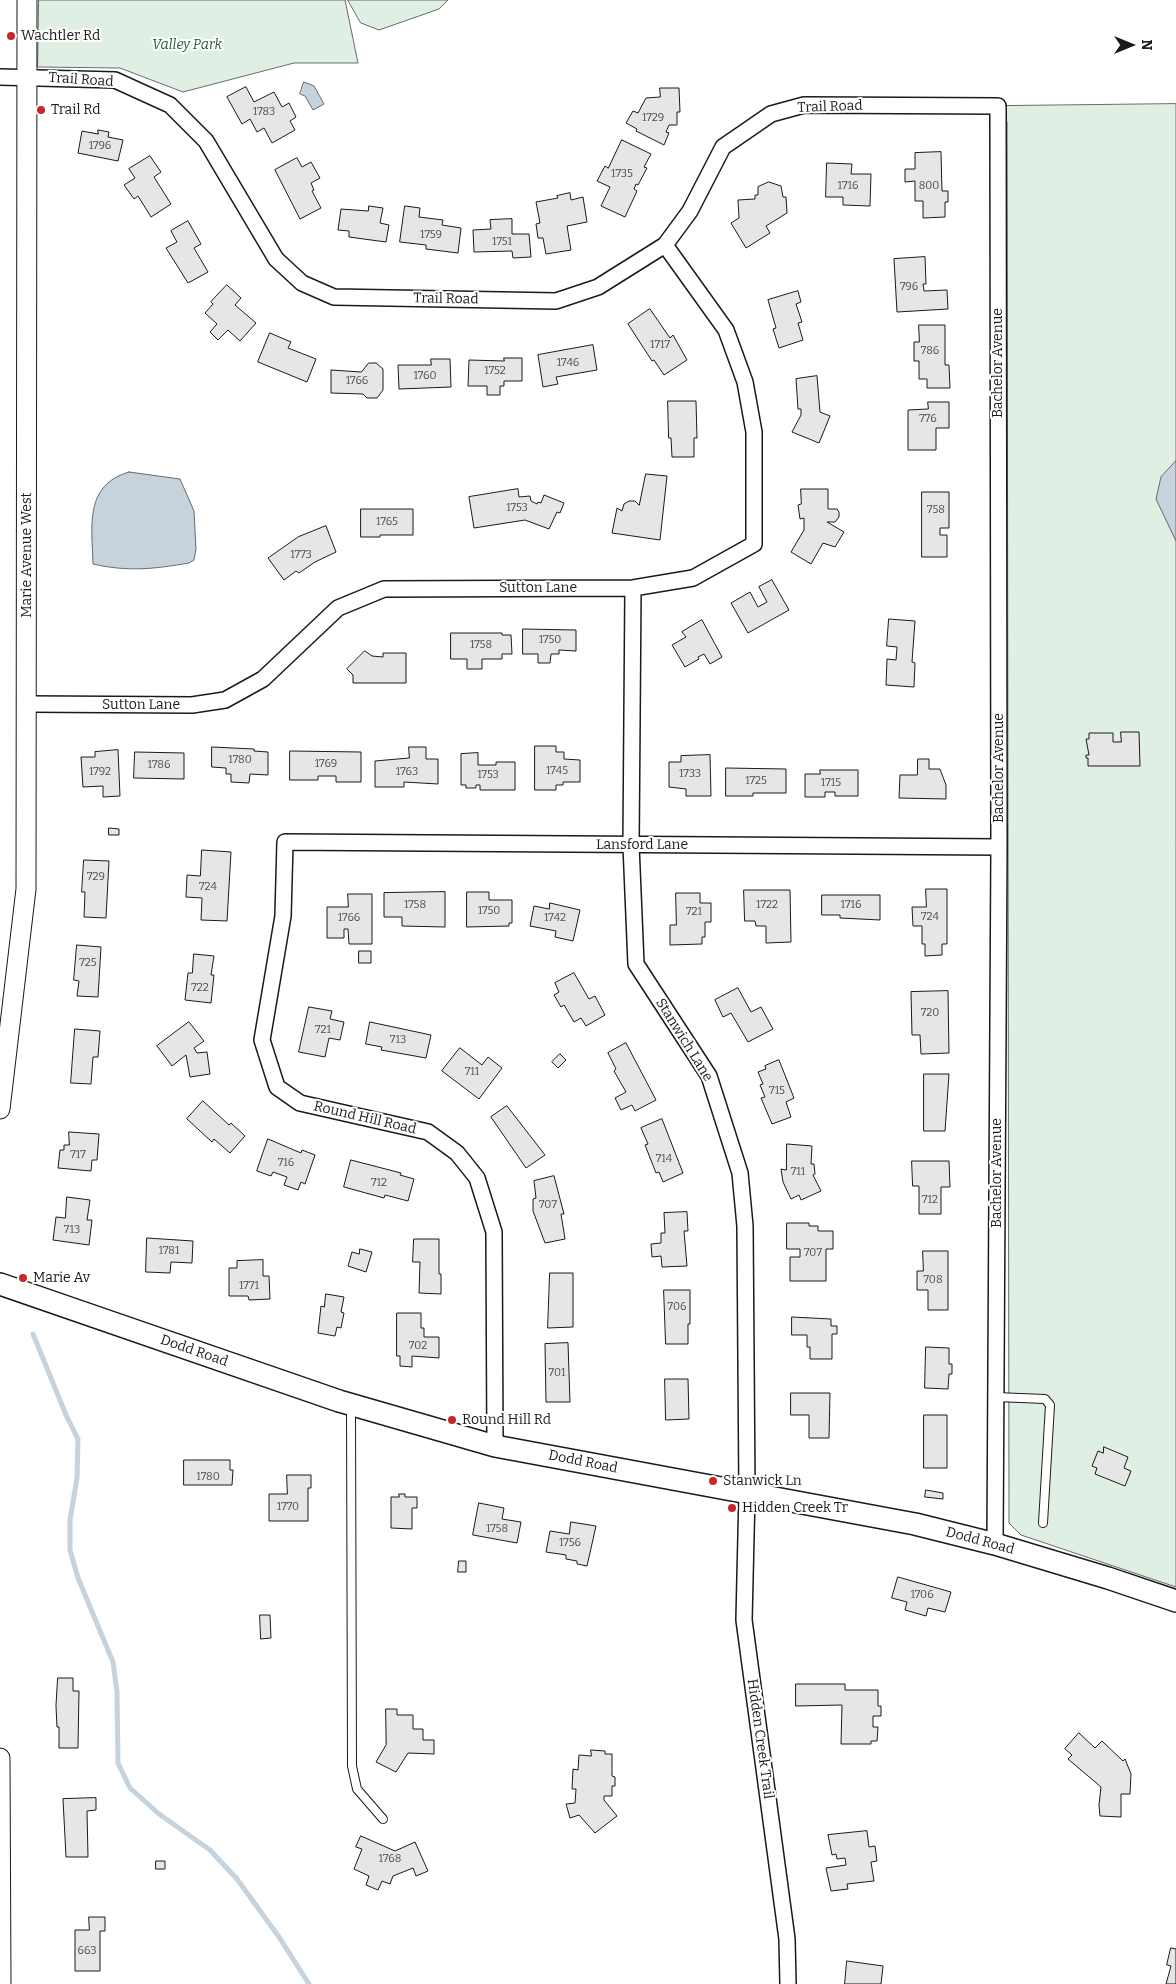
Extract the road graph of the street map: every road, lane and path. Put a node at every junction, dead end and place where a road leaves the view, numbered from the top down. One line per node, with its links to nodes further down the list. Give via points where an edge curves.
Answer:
1 (27, 0): 3 (street, Marie Avenue West)
2 (0, 77): 3 (street, Trail Road)
3 (26, 77): 5 (street, Trail Road, via 115,80 170,105 206,141 276,260 302,282 334,297 556,301 598,287); 7 (street, Marie Avenue West)
4 (884, 105): 5 (street, Trail Road, via 804,105 771,114 753,124 723,147 690,211); 10 (street, Bachelor Avenue, via 998,106)
5 (665, 244): 6 (street, Sutton Lane, via 726,330 745,382 754,432 754,544 693,578)
6 (633, 588): 7 (street, Sutton Lane, via 384,589 338,608 263,679 225,700 192,705); 9 (street, Stanwich Lane)
7 (27, 704): 11 (street, Marie Avenue West, via 26,888)
8 (286, 842): 9 (street, Lansford Lane); 15 (street, Round Hill Road, via 283,916 262,1040 277,1087 300,1103 428,1132 457,1153 477,1178 494,1232)
9 (631, 845): 10 (street, Lansford Lane); 16 (street, Stanwich Lane, via 636,964 708,1076 740,1172 745,1226)
10 (999, 847): 13 (street, Bachelor Avenue)
11 (0, 1110)
12 (0, 1284): 14 (main road, Dodd Road)
13 (996, 1397): 17 (lane, via 1045,1399 1050,1405); 18 (street, Bachelor Avenue)
14 (351, 1405): 15 (main road, Dodd Road); 22 (lane, via 352,1766 357,1788)
15 (495, 1446): 16 (main road, Dodd Road)
16 (747, 1493): 18 (main road, Dodd Road, via 915,1524); 24 (street, Hidden Creek Trail, via 744,1620 787,1939)
17 (1044, 1524)
18 (995, 1544): 19 (main road, Dodd Road)
19 (1176, 1602)
20 (0, 1758): 21 (street)
21 (0, 1771): 23 (street)
22 (383, 1819)
23 (1, 1984)
24 (788, 1984)

